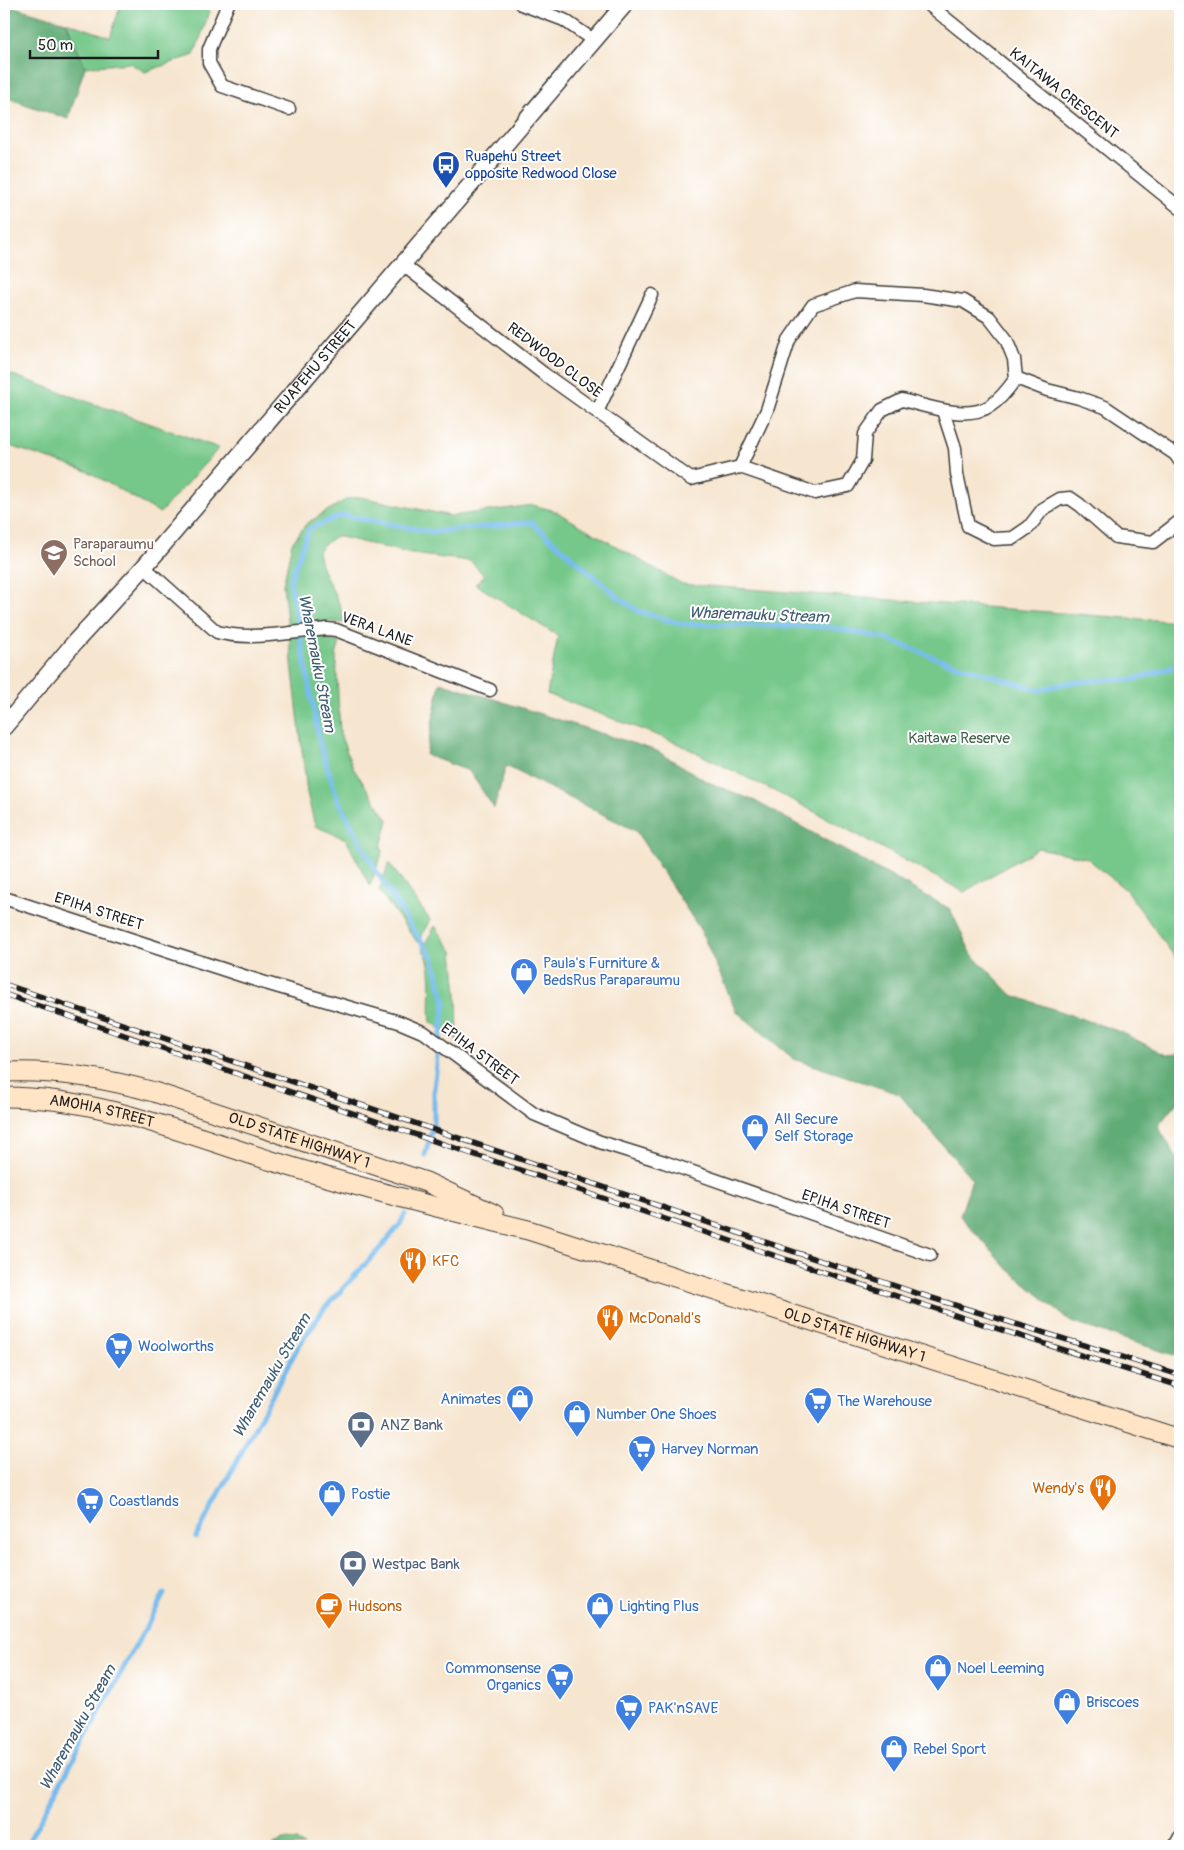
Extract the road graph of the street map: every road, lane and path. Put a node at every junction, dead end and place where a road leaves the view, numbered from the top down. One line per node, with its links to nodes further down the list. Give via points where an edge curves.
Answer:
1 (228, 4): 6 (street, via 209,49 209,63 222,86)
2 (521, 4): 5 (street, via 564,20)
3 (625, 4): 5 (street, RUAPEHU STREET)
4 (928, 4): 7 (street, KAITAWA CRESCENT)
5 (593, 40): 8 (street, RUAPEHU STREET)
6 (289, 109)
7 (1180, 208)
8 (402, 264): 12 (street, REDWOOD CLOSE); 16 (street, RUAPEHU STREET)
9 (652, 295): 12 (street)
10 (1016, 378): 11 (street, via 989,407 969,412); 13 (street, via 1105,407 1176,454); 14 (street, via 1014,358 1006,339 989,317 963,301 856,291 813,305 789,340 767,410)
11 (943, 410): 14 (street, via 902,400 882,410 865,434 863,460 848,486 815,493); 15 (street, via 955,448 968,526 994,539 1013,538 1029,527 1043,509 1060,499 1070,498 1116,537 1154,542)
12 (597, 412): 14 (street, REDWOOD CLOSE, via 691,479)
13 (1180, 460)
14 (740, 467)
15 (1180, 521)
16 (144, 567): 17 (street, VERA LANE, via 217,632 242,636 326,629 345,633); 18 (street, RUAPEHU STREET, via 75,642)
17 (490, 690)
18 (4, 727)
19 (4, 898): 25 (street, EPIHA STREET, via 262,982 373,1014 425,1034 534,1114 592,1138)
20 (4, 1072): 21 (main road, AMOHIA STREET)
21 (62, 1074): 24 (main road, OLD STATE HIGHWAY 1, via 154,1092 417,1179)
22 (4, 1097): 23 (main road, AMOHIA STREET, via 113,1110)
23 (196, 1135): 24 (main road, OLD STATE HIGHWAY 1, via 410,1201)
24 (528, 1230): 26 (main road, OLD STATE HIGHWAY 1)
25 (930, 1255)
26 (1180, 1439)
27 (1180, 1837): 28 (street)
28 (1175, 1846)

